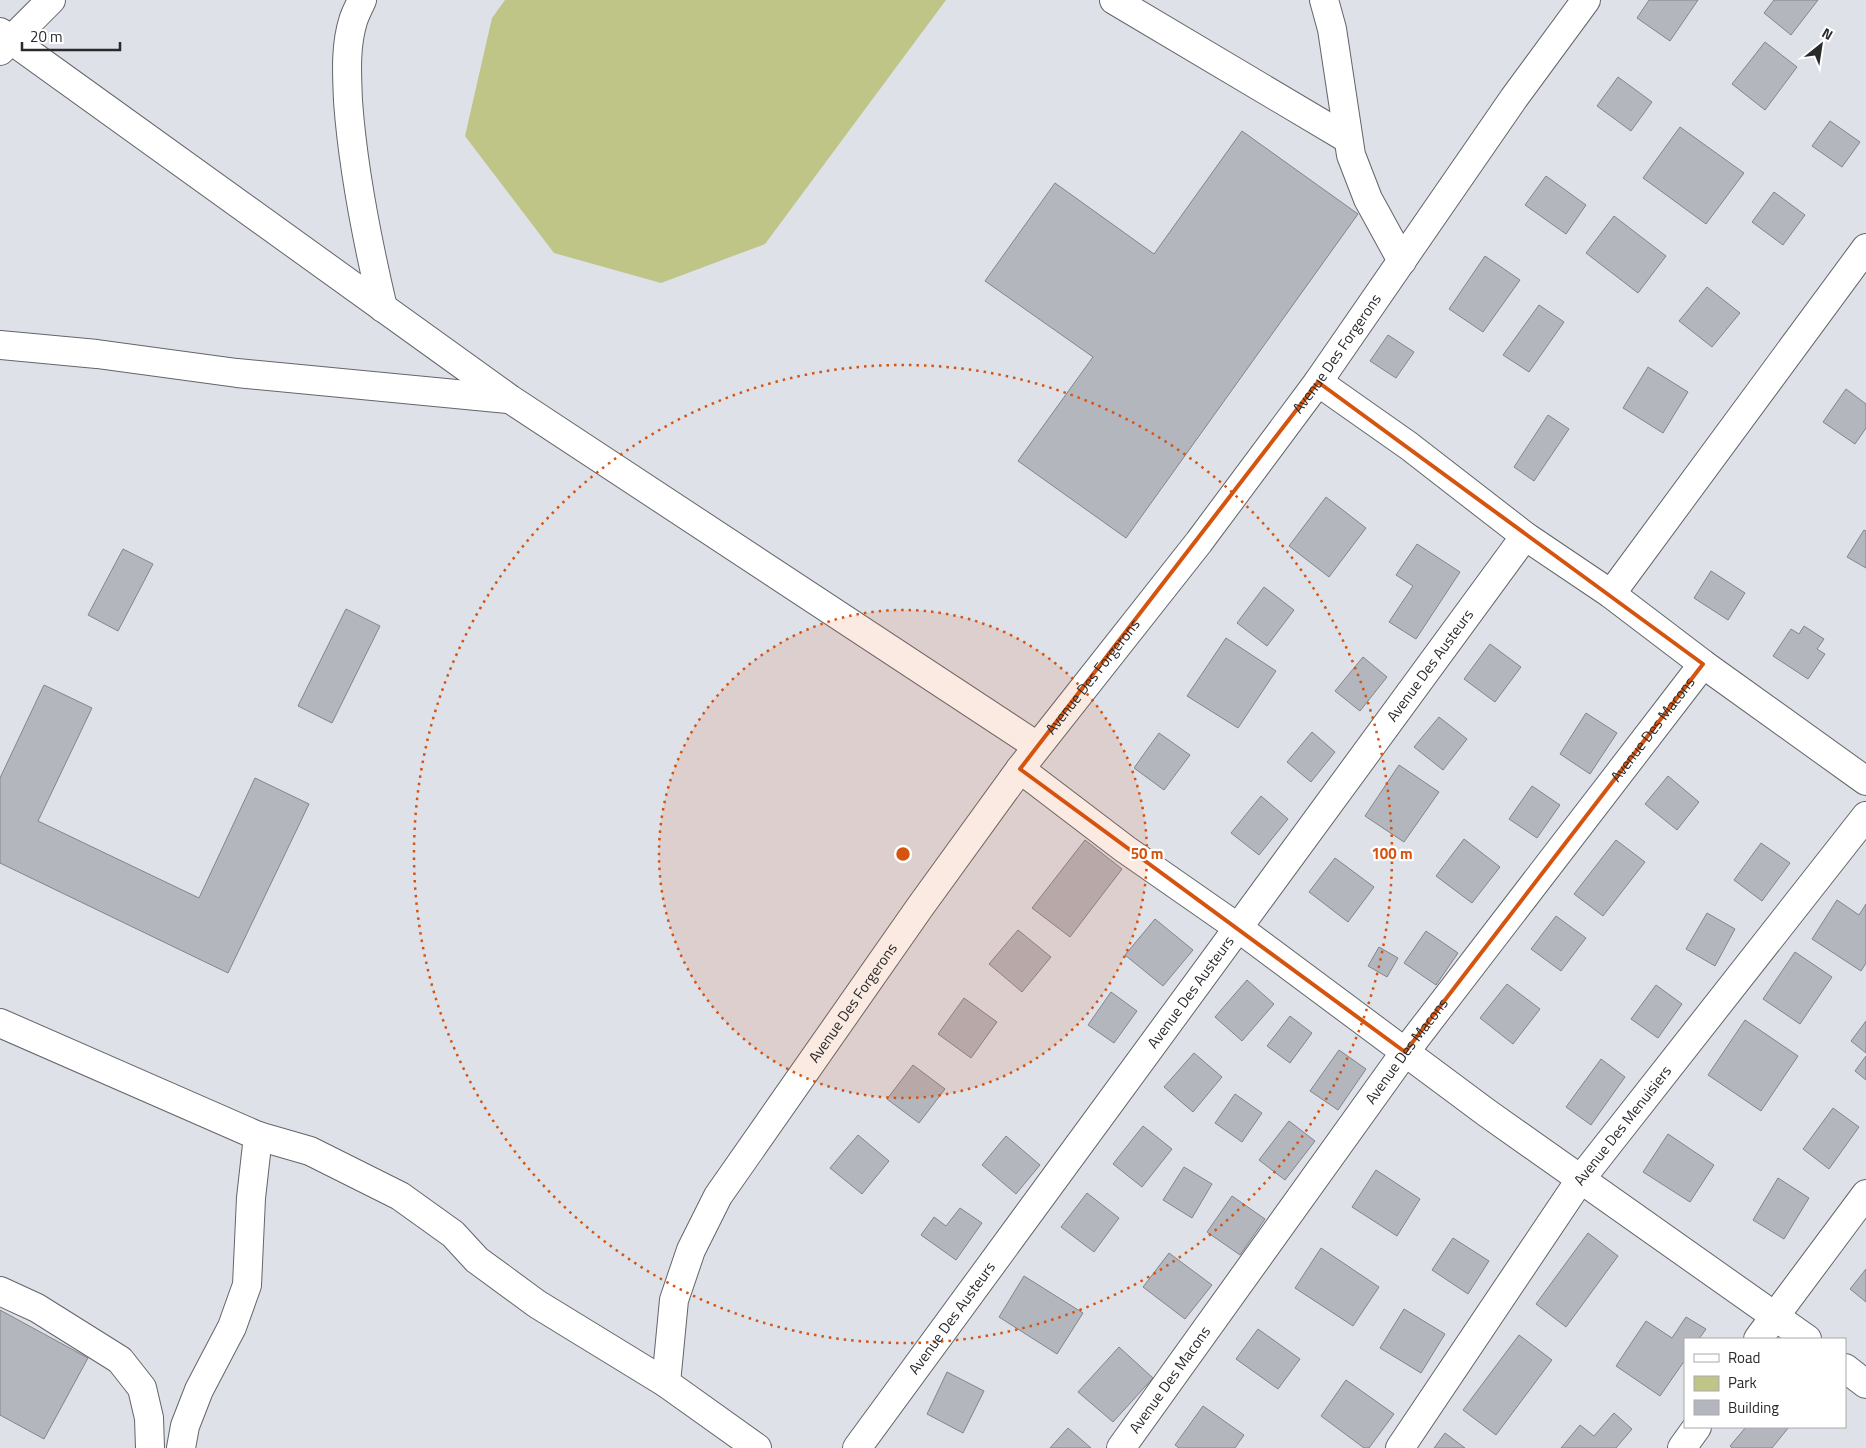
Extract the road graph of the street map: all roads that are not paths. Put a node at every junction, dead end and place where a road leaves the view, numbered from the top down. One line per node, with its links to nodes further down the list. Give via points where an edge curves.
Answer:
1 (51, 0): 6 (street)
2 (362, 0): 10 (street, via 352,22 346,65 349,118 367,240)
3 (1114, 0): 7 (street)
4 (1324, 0): 7 (street, via 1332,29)
5 (1586, 0): 9 (street, Avenue Des Forgerons)
6 (3, 41): 10 (street)
7 (1348, 139): 9 (street, via 1368,200)
8 (1866, 248): 15 (street)
9 (1402, 261): 12 (street, Avenue Des Forgerons)
10 (383, 308): 13 (street)
11 (0, 345): 13 (street, via 237,373)
12 (1318, 382): 14 (street, via 1409,446); 17 (street, Avenue Des Forgerons, via 1193,549)
13 (510, 399): 17 (street)
14 (1526, 536): 15 (street); 21 (street, Avenue Des Austeurs)
15 (1611, 594): 16 (street)
16 (1703, 664): 19 (street); 23 (street, Avenue Des Macons)
17 (1037, 746): 18 (street, Avenue Des Forgerons)
18 (1020, 769): 21 (street, via 1124,848); 32 (street, Avenue Des Forgerons, via 718,1196 691,1250 674,1300)
19 (1866, 782)
20 (1866, 816): 25 (street, Avenue Des Menuisiers)
21 (1237, 927): 23 (street); 38 (street, Avenue Des Austeurs)
22 (0, 1023): 24 (street)
23 (1405, 1052): 25 (street); 39 (street, Avenue Des Macons)
24 (258, 1136): 32 (street, via 310,1151 400,1196 453,1234 477,1260 536,1304); 36 (street, via 247,1284 232,1327 185,1426)
25 (1580, 1180): 28 (street); 40 (street, Avenue Des Menuisiers)
26 (1866, 1194): 28 (street)
27 (0, 1291): 35 (street, via 37,1308 120,1360 142,1388 149,1418)
28 (1775, 1315): 29 (street); 30 (street)
29 (1759, 1338)
30 (1806, 1338)
31 (1846, 1369): 33 (street)
32 (666, 1383): 37 (street)
33 (1866, 1384)
34 (1696, 1428): 41 (street)
35 (150, 1448)
36 (181, 1448)
37 (757, 1448)
38 (857, 1448)
39 (1121, 1448)
40 (1400, 1448)
41 (1682, 1448)

